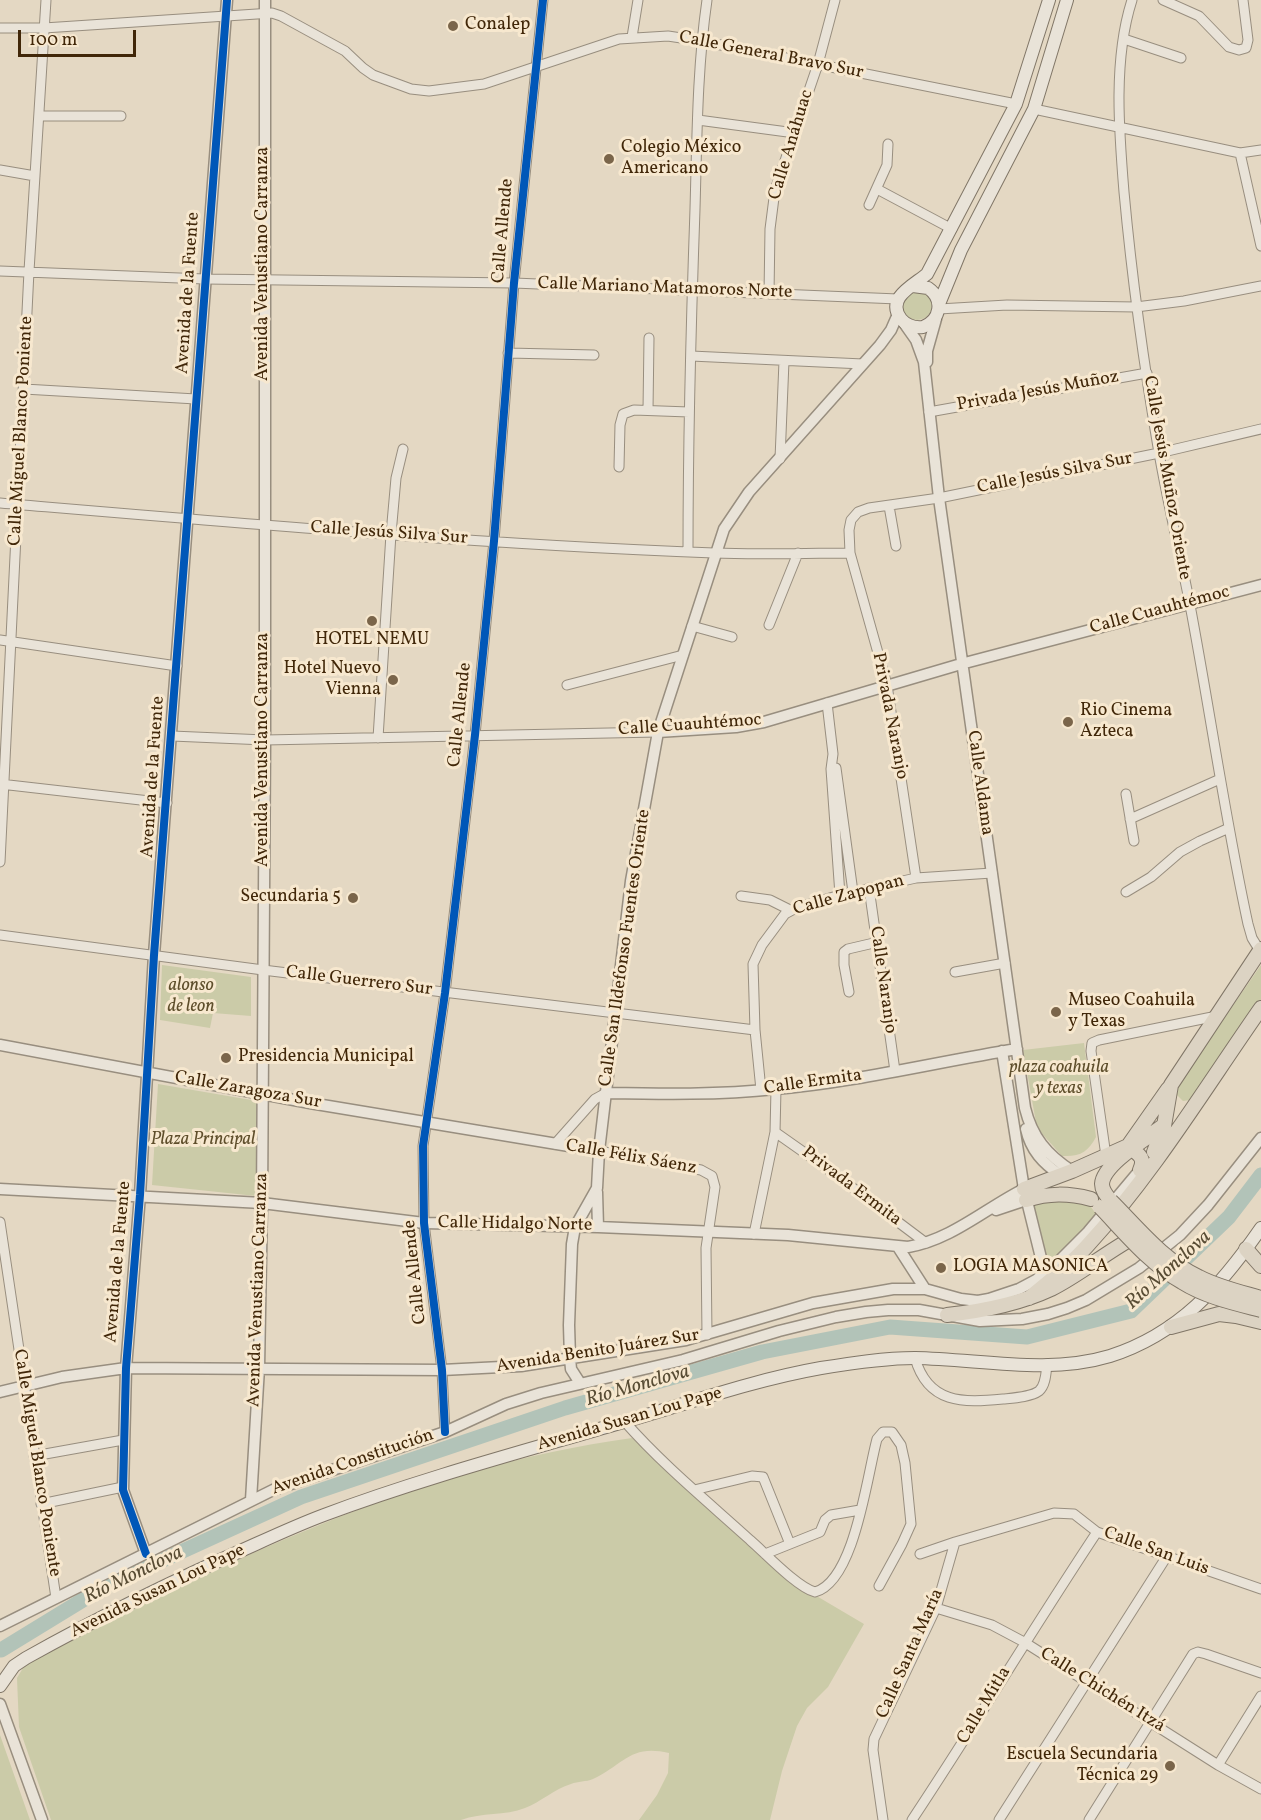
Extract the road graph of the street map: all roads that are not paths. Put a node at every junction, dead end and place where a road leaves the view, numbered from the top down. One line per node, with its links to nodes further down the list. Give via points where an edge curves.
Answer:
1 (46, 0): 16 (street, Calle Miguel Blanco Poniente)
2 (227, 0): 14 (street, Avenida de la Fuente)
3 (265, 0): 13 (street, Avenida Venustiano Carranza)
4 (543, 0): 22 (street, Calle Allende)
5 (638, 0): 17 (street)
6 (707, 0): 19 (street)
7 (835, 0): 21 (street, Calle Anáhuac)
8 (1049, 0): 23 (main road)
9 (1067, 0): 24 (main road)
10 (1132, 0): 18 (street, Calle Jesús Muñoz Oriente)
11 (1163, 0): 12 (street, via 1199,16 1236,50 1246,48 1248,40)
12 (1243, 0)
13 (265, 13): 14 (street); 22 (street, Calle General Bravo Sur, via 281,16 340,48 373,75 420,91 484,84); 42 (street, Avenida Venustiano Carranza)
14 (226, 16): 16 (street); 41 (street, Avenida de la Fuente)
15 (0, 28): 16 (street)
16 (44, 28): 25 (street, Calle Miguel Blanco Poniente)
17 (632, 36): 19 (street, Calle General Bravo Sur); 22 (street, Calle General Bravo Sur)
18 (1124, 39): 20 (street); 28 (street, Calle Jesús Muñoz Oriente)
19 (701, 41): 21 (street, Calle General Bravo Sur); 27 (street)
20 (1181, 58)
21 (818, 64): 23 (street, Calle General Bravo Sur); 29 (street, Calle Anáhuac)
22 (535, 66): 43 (street, Calle Allende)
23 (1016, 104): 37 (main road)
24 (1034, 109): 28 (street); 50 (main road, via 961,250)
25 (40, 116): 26 (street); 34 (street, Calle Miguel Blanco Poniente)
26 (121, 116)
27 (698, 120): 29 (street); 46 (street)
28 (1119, 127): 32 (street); 49 (street, Calle Jesús Muñoz Oriente)
29 (795, 133): 47 (street, Calle Anáhuac, via 775,190)
30 (888, 144): 35 (street, via 887,165)
31 (1261, 150): 32 (street)
32 (1240, 153): 38 (street)
33 (0, 170): 34 (street)
34 (35, 176): 40 (street, Calle Miguel Blanco Poniente)
35 (877, 189): 36 (street); 37 (street)
36 (869, 205)
37 (952, 229): 44 (main road, via 927,274)
38 (1261, 246)
39 (0, 271): 40 (street, Calle Mariano Matamoros Norte)
40 (29, 271): 41 (street, Calle Mariano Matamoros Norte); 60 (street, Calle Miguel Blanco Poniente)
41 (205, 279): 42 (street, Calle Mariano Matamoros Norte); 61 (street, Avenida de la Fuente)
42 (264, 280): 43 (street, Calle Mariano Matamoros Norte); 76 (street, Avenida Venustiano Carranza)
43 (514, 283): 46 (street, Calle Mariano Matamoros Norte); 53 (street, Calle Allende)
44 (913, 286): 48 (main road); 50 (main road, via 932,290)
45 (1261, 286): 49 (street)
46 (692, 291): 47 (street, Calle Mariano Matamoros Norte); 55 (street)
47 (769, 294): 48 (street, Calle Mariano Matamoros Norte)
48 (898, 299): 51 (main road)
49 (1136, 307): 50 (street, via 1007,305); 58 (street, Calle Jesús Muñoz Oriente)
50 (938, 310): 51 (main road, via 923,327 913,327); 59 (street, Calle Aldama, via 927,351)
51 (901, 318): 57 (street, Calle San Ildefonso Fuentes Oriente); 59 (street, Calle Aldama, via 920,348)
52 (650, 338): 62 (street)
53 (508, 352): 54 (street); 78 (street, Calle Allende)
54 (594, 355)
55 (691, 356): 56 (street); 63 (street)
56 (784, 361): 57 (street); 68 (street)
57 (863, 364): 68 (street, Calle San Ildefonso Fuentes Oriente)
58 (1147, 373): 64 (street, Privada Jesús Muñoz); 67 (street, Calle Jesús Muñoz Oriente)
59 (926, 377): 64 (street, Calle Aldama)
60 (24, 389): 61 (street); 72 (street, Calle Miguel Blanco Poniente)
61 (196, 399): 74 (street, Avenida de la Fuente)
62 (648, 410): 63 (street); 69 (street, via 627,411 620,419)
63 (689, 412): 80 (street)
64 (929, 412): 70 (street, Calle Aldama)
65 (1261, 429): 67 (street, Calle Jesús Silva Sur)
66 (403, 449): 77 (street)
67 (1159, 453): 70 (street, Calle Jesús Silva Sur); 85 (street, Calle Jesús Muñoz Oriente)
68 (780, 459): 81 (street, Calle San Ildefonso Fuentes Oriente, via 733,514)
69 (619, 467)
70 (939, 498): 73 (street, Calle Jesús Silva Sur); 92 (street, Calle Aldama)
71 (0, 503): 72 (street, Calle Jesús Silva Sur)
72 (19, 505): 74 (street, Calle Jesús Silva Sur); 90 (street, Calle Miguel Blanco Poniente)
73 (889, 506): 75 (street, Calle Jesús Silva Sur, via 858,512); 79 (street)
74 (188, 519): 76 (street, Calle Jesús Silva Sur); 93 (street, Avenida de la Fuente)
75 (851, 520): 83 (street, Privada Naranjo)
76 (264, 525): 77 (street, Calle Jesús Silva Sur); 101 (street, Avenida Venustiano Carranza)
77 (391, 534): 78 (street, Calle Jesús Silva Sur); 100 (street)
78 (494, 542): 80 (street, Calle Jesús Silva Sur); 98 (street, Calle Allende)
79 (896, 546)
80 (688, 552): 81 (street, Calle Jesús Silva Sur)
81 (716, 553): 82 (street, Calle Jesús Silva Sur); 87 (street, Calle San Ildefonso Fuentes Oriente)
82 (798, 553): 83 (street, Calle Jesús Silva Sur); 86 (street)
83 (850, 554): 95 (street, Privada Naranjo)
84 (1261, 585): 85 (street, Calle Cuauhtémoc)
85 (1189, 603): 92 (street, Calle Cuauhtémoc); 103 (street, Calle Jesús Muñoz Oriente)
86 (769, 625)
87 (692, 626): 88 (street); 91 (street, Calle San Ildefonso Fuentes Oriente)
88 (732, 637)
89 (0, 640): 90 (street)
90 (10, 642): 93 (street); 104 (street, Calle Miguel Blanco Poniente)
91 (683, 655): 94 (street); 97 (street, Calle San Ildefonso Fuentes Oriente)
92 (961, 664): 95 (street, Calle Cuauhtémoc); 111 (street, Calle Aldama)
93 (177, 666): 99 (street, Avenida de la Fuente)
94 (567, 685)
95 (887, 685): 96 (street, Calle Cuauhtémoc); 112 (street, Privada Naranjo)
96 (828, 703): 97 (street, Calle Cuauhtémoc, via 736,727); 102 (street)
97 (658, 732): 98 (street, Calle Cuauhtémoc); 129 (street, Calle San Ildefonso Fuentes Oriente, via 631,881)
98 (475, 735): 100 (street, Calle Cuauhtémoc); 127 (street, Calle Allende)
99 (172, 736): 101 (street, Calle Cuauhtémoc); 106 (street, Avenida de la Fuente)
100 (378, 738): 101 (street, Calle Cuauhtémoc)
101 (265, 740): 124 (street, Avenida Venustiano Carranza)
102 (833, 754): 114 (street); 116 (street)
103 (1220, 779): 107 (street); 108 (street, Calle Jesús Muñoz Oriente)
104 (2, 784): 106 (street); 110 (street, Calle Miguel Blanco Poniente)
105 (1126, 794): 107 (street)
106 (167, 803): 122 (street, Avenida de la Fuente)
107 (1130, 819): 109 (street)
108 (1228, 828): 115 (street, via 1180,852); 121 (street, Calle Jesús Muñoz Oriente, via 1248,924)
109 (1134, 841)
110 (0, 862)
111 (992, 873): 112 (street, Calle Zapopan); 123 (street, Calle Aldama)
112 (916, 878): 113 (street, Calle Zapopan)
113 (869, 888): 114 (street, Calle Zapopan); 120 (street, Calle Naranjo)
114 (853, 892): 116 (street, Calle Zapopan)
115 (1126, 892)
116 (840, 895): 118 (street, Calle Zapopan)
117 (741, 896): 118 (street, via 770,900)
118 (790, 910): 131 (street, Calle Zapopan, via 775,925 754,961)
119 (0, 935): 122 (street, Calle Guerrero Sur)
120 (878, 942): 126 (street, via 843,954); 135 (street, Calle Naranjo)
121 (1260, 950): 130 (main road)
122 (154, 955): 124 (street, Calle Guerrero Sur); 136 (street, Avenida de la Fuente)
123 (1005, 963): 125 (street); 133 (street, Calle Aldama)
124 (263, 970): 127 (street, Calle Guerrero Sur); 141 (street, Avenida Venustiano Carranza)
125 (955, 972)
126 (849, 992)
127 (445, 993): 129 (street, Calle Guerrero Sur); 144 (street, Calle Allende)
128 (1261, 1008): 142 (main road)
129 (615, 1012): 131 (street, Calle Guerrero Sur); 140 (street, Calle San Ildefonso Fuentes Oriente)
130 (1217, 1016): 138 (main road); 152 (street, via 1093,1042 1090,1048)
131 (755, 1030): 139 (street, Calle Zapopan)
132 (0, 1045): 136 (street, Calle Zaragoza Sur)
133 (1017, 1049): 134 (street, Calle Ermita); 143 (street, Calle Aldama)
134 (1002, 1052): 135 (street, Calle Ermita); 148 (street)
135 (896, 1071): 137 (street, Calle Ermita)
136 (147, 1073): 141 (street, Calle Zaragoza Sur); 159 (street, Avenida de la Fuente)
137 (776, 1089): 139 (street, Calle Ermita); 146 (street)
138 (1170, 1089): 142 (main road, via 1177,1104); 145 (main road); 150 (main road)
139 (761, 1090): 140 (street, Calle Ermita, via 711,1094)
140 (606, 1093): 149 (street, via 595,1099); 151 (street, Calle San Ildefonso Fuentes Oriente)
141 (263, 1094): 144 (street, Calle Zaragoza Sur); 161 (street, Avenida Venustiano Carranza)
142 (1194, 1103): 145 (main road); 177 (main road, via 1159,1156 1088,1246)
143 (1025, 1108): 153 (street, via 1028,1136); 155 (street, Calle Aldama, via 1041,1145)
144 (425, 1123): 149 (street, Calle Félix Sáenz); 163 (street, Calle Allende)
145 (1164, 1126): 150 (main road); 154 (main road, via 1156,1150)
146 (775, 1132): 168 (street); 170 (street, Privada Ermita)
147 (1261, 1138): 180 (street, Avenida Constitución, via 1180,1235 1139,1268 1086,1300 1048,1314 1022,1318 980,1321)
148 (1016, 1140): 153 (street); 158 (street)
149 (555, 1144): 151 (street, Calle Félix Sáenz)
150 (1130, 1147): 152 (main road); 154 (main road, via 1142,1158); 160 (main road, via 1104,1178)
151 (599, 1151): 157 (street, Calle San Ildefonso Fuentes Oriente); 167 (street, Calle Félix Sáenz, via 710,1173 715,1187)
152 (1106, 1156): 155 (main road)
153 (1039, 1159): 155 (street)
154 (1140, 1170): 174 (street, Avenida Benito Juárez Sur, via 1088,1232)
155 (1066, 1173): 158 (main road); 160 (main road)
156 (0, 1188): 159 (street, Calle Hidalgo Norte)
157 (597, 1188): 164 (street, Calle San Ildefonso Fuentes Oriente); 165 (street, Calle San Ildefonso Fuentes Oriente)
158 (1025, 1194): 160 (main road, via 1065,1194); 170 (street, Calle Hidalgo Norte); 174 (street)
159 (140, 1195): 161 (street, Calle Hidalgo Norte); 187 (street, Avenida de la Fuente)
160 (1100, 1202): 169 (main road, bridge); 178 (main road, bridge, via 1199,1278)
161 (262, 1203): 163 (street, Calle Hidalgo Norte); 188 (street, Avenida Venustiano Carranza)
162 (0, 1222): 175 (street, Calle Miguel Blanco Poniente)
163 (424, 1223): 164 (street, Calle Hidalgo Norte); 189 (street, Calle Allende)
164 (575, 1227): 165 (street, Calle Hidalgo Norte); 184 (street, Calle San Ildefonso Fuentes Oriente)
165 (598, 1227): 167 (street, Calle Hidalgo Norte)
166 (1261, 1228): 172 (main road, Avenida Susan Lou Pape)
167 (708, 1232): 168 (street, Calle Hidalgo Norte); 183 (street, Calle Félix Sáenz)
168 (754, 1234): 171 (street, Calle Hidalgo Norte)
169 (1131, 1239): 177 (main road, via 1053,1288); 179 (main road, bridge, via 1180,1282 1219,1299)
170 (926, 1243): 171 (street, Calle Hidalgo Norte)
171 (898, 1247): 176 (street)
172 (1246, 1250): 173 (main road); 182 (main road, Avenida Susan Lou Pape, via 1196,1308)
173 (1261, 1266)
174 (1045, 1274): 176 (street, Avenida Benito Juárez Sur, via 1018,1289 978,1301)
175 (4, 1279): 191 (street, Calle Miguel Blanco Poniente)
176 (925, 1289): 183 (street, Avenida Benito Juárez Sur, via 892,1289 813,1303)
177 (1029, 1298): 180 (main road)
178 (1261, 1298)
179 (1261, 1310)
180 (947, 1315): 190 (street, Avenida Constitución, via 888,1310 836,1317 683,1360)
181 (1261, 1322): 182 (main road, via 1219,1314)
182 (1171, 1327): 186 (main road, Avenida Susan Lou Pape, via 1111,1356)
183 (707, 1335): 184 (street, Avenida Benito Juárez Sur)
184 (570, 1358): 189 (street, Avenida Benito Juárez Sur, via 521,1366); 190 (street, Calle San Ildefonso Fuentes Oriente, via 571,1369)
185 (915, 1358): 186 (main road, Avenida Susan Lou Pape); 186 (street, via 929,1385 945,1397 966,1401 1035,1393 1044,1384); 193 (main road, Avenida Susan Lou Pape, via 792,1374)
186 (1047, 1364)
187 (126, 1368): 188 (street, Avenida Benito Juárez Sur); 191 (street, Avenida Benito Juárez Sur); 195 (street, Avenida de la Fuente)
188 (259, 1368): 189 (street, Avenida Benito Juárez Sur); 199 (street, Avenida Venustiano Carranza)
189 (441, 1370): 194 (street, Calle Allende)
190 (580, 1383): 194 (street, Avenida Constitución, via 506,1404)
191 (23, 1385): 192 (street, Avenida Benito Juárez Sur); 196 (street, Calle Miguel Blanco Poniente)
192 (0, 1392)
193 (625, 1422): 198 (street); 217 (main road, Avenida Susan Lou Pape, via 377,1496 292,1527 134,1600 51,1644 14,1666)
194 (445, 1432): 199 (street, Avenida Constitución)
195 (123, 1440): 196 (street); 197 (street, Avenida de la Fuente)
196 (34, 1456): 200 (street, Calle Miguel Blanco Poniente)
197 (123, 1487): 200 (street); 205 (street, Avenida de la Fuente)
198 (694, 1491): 204 (street, via 752,1476 763,1477); 206 (street)
199 (250, 1500): 205 (street, Avenida Constitución)
200 (41, 1504): 211 (street, Calle Miguel Blanco Poniente)
201 (860, 1510): 204 (street, via 831,1515 820,1532); 206 (street, via 851,1546 837,1576 820,1590 812,1592); 209 (street, via 877,1438 883,1432 892,1432 901,1445 905,1463 910,1524)
202 (1097, 1532): 203 (street, Calle San Luis, via 1074,1514 1054,1513); 208 (street, Calle San Luis); 214 (street, Calle Mitla)
203 (955, 1542): 207 (street); 212 (street, Calle Santa María)
204 (790, 1544): 206 (street)
205 (146, 1554): 211 (street, Avenida Constitución)
206 (765, 1554)
207 (920, 1554)
208 (1167, 1556): 210 (street, Calle San Luis); 216 (street)
209 (879, 1586)
210 (1261, 1589)
211 (56, 1598): 213 (street, Avenida Constitución)
212 (936, 1608): 214 (street, Calle Chichén Itzá, via 992,1625); 224 (street, Calle Santa María, via 873,1743)
213 (0, 1626)
214 (1024, 1642): 216 (street, Calle Chichén Itzá); 225 (street, Calle Mitla)
215 (1261, 1673): 220 (street, via 1198,1652 1191,1657)
216 (1089, 1681): 220 (street, Calle Chichén Itzá); 226 (street)
217 (0, 1686)
218 (1261, 1696): 221 (street)
219 (0, 1704): 223 (street)
220 (1151, 1722): 221 (street, Calle Chichén Itzá); 227 (street)
221 (1218, 1765): 222 (street, Calle Chichén Itzá)
222 (1261, 1789)
223 (42, 1820)
224 (883, 1820)
225 (912, 1820)
226 (999, 1820)
227 (1089, 1820)

